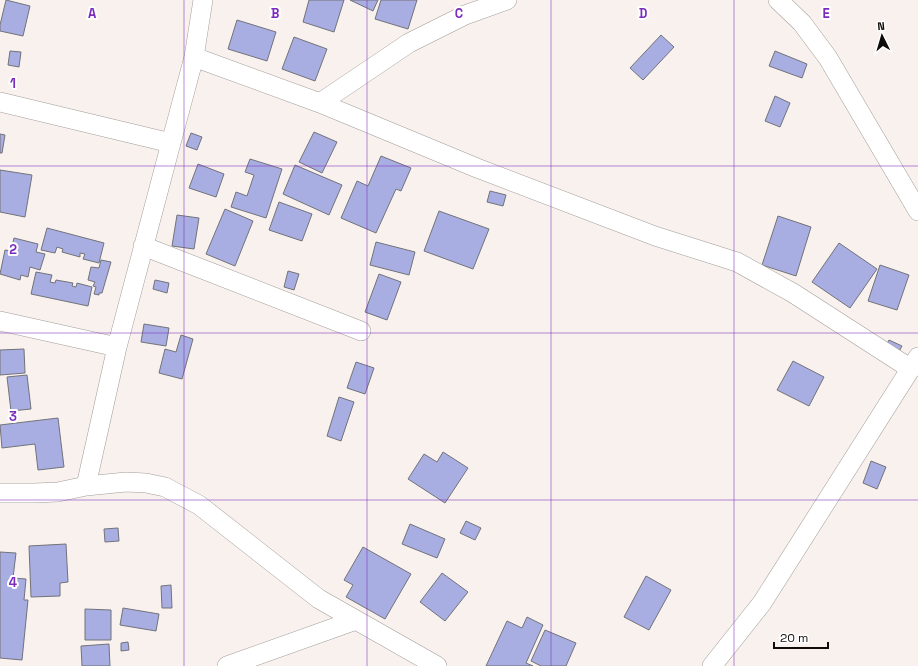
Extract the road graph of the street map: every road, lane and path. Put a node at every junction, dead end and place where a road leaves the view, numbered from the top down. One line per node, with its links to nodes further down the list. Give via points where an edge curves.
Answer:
1 (203, 0): 4 (street)
2 (507, 0): 6 (street, via 465,15 409,43)
3 (778, 0): 8 (street, via 802,23 828,58)
4 (194, 57): 6 (street); 7 (street)
5 (0, 102): 7 (street)
6 (320, 103): 13 (street, via 492,174 656,236 737,262)
7 (171, 143): 9 (street)
8 (918, 211)
9 (144, 246): 11 (street); 12 (street)
10 (0, 321): 12 (street)
11 (361, 330)
12 (117, 347): 14 (street)
13 (915, 363): 19 (street, via 762,604)
14 (86, 486): 15 (street, via 34,494); 16 (street, via 146,483 165,488 199,504 319,599)
15 (0, 493)
16 (356, 620): 17 (street); 18 (street)
17 (227, 666)
18 (437, 666)
19 (712, 666)

